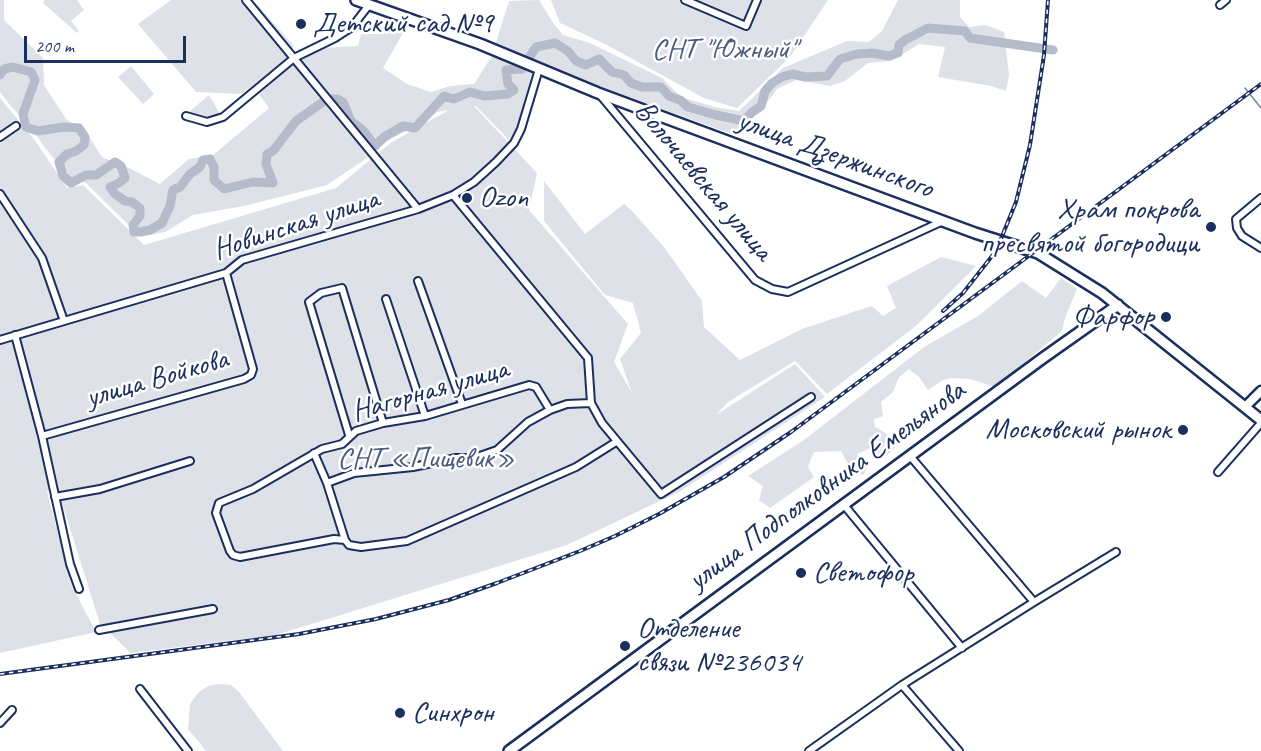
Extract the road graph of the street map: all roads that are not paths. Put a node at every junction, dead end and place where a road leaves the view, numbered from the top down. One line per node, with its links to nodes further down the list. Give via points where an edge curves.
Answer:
1 (246, 0): 8 (street)
2 (356, 0): 6 (main road, улица Дзержинского)
3 (685, 0): 4 (street, via 746,26)
4 (757, 0)
5 (1226, 0): 7 (street)
6 (369, 4): 8 (street, via 352,27); 9 (main road, улица Дзержинского)
7 (1220, 5)
8 (294, 58): 11 (street, via 223,117 207,122); 17 (street)
9 (539, 69): 10 (main road, улица Дзержинского); 15 (street, Новинская улица, via 514,143 474,182)
10 (598, 93): 18 (main road, улица Дзержинского); 18 (street, Волочаевская улица, via 755,280 772,289 788,292)
11 (186, 116)
12 (16, 126): 13 (street)
13 (0, 137)
14 (0, 194): 24 (street, via 42,258)
15 (453, 195): 17 (street, Новинская улица); 29 (street, via 588,358)
16 (1261, 198): 19 (street, via 1236,219 1242,236)
17 (418, 209): 20 (street, Новинская улица, via 242,260)
18 (943, 221): 23 (main road, улица Дзержинского, via 1038,253)
19 (1261, 248)
20 (226, 273): 24 (street, Новинская улица); 36 (street, улица Войкова, via 253,369 251,375)
21 (418, 281): 30 (street)
22 (386, 299): 33 (street)
23 (1118, 305): 31 (main road, улица Дзержинского); 40 (main road, улица Подполковника Емельянова)
24 (64, 321): 25 (street, Новинская улица)
25 (15, 335): 26 (street, Новинская улица); 36 (street)
26 (0, 340)
27 (1261, 391): 31 (main road)
28 (811, 397): 38 (street, via 661,494)
29 (591, 403): 32 (street, via 567,404); 38 (street)
30 (462, 404): 32 (street, Нагорная улица, via 529,385 536,387); 33 (street, Нагорная улица)
31 (1245, 406): 34 (main road, улица Дзержинского)
32 (550, 410): 43 (street, via 528,422 497,450 482,455 354,473)
33 (425, 416): 35 (street, Нагорная улица)
34 (1261, 421): 42 (street)
35 (383, 423): 37 (street, Нагорная улица); 37 (street, via 342,288 321,293 309,302)
36 (42, 435): 44 (street)
37 (349, 435): 39 (street, Нагорная улица, via 342,444)
38 (616, 442): 46 (street, via 576,466 407,541 361,547)
39 (314, 453): 43 (street); 46 (street, Нагорная улица, via 253,489 219,503 216,513 230,551 240,557)
40 (910, 456): 45 (main road, улица Подполковника Емельянова); 49 (street)
41 (190, 461): 44 (street, via 100,489)
42 (1218, 472)
43 (327, 483): 46 (street)
44 (55, 497): 48 (street)
45 (843, 505): 52 (street); 58 (main road, улица Подполковника Емельянова)
46 (345, 540)
47 (1116, 552): 49 (street)
48 (79, 589)
49 (1034, 602): 52 (street)
50 (213, 609): 51 (street)
51 (99, 630)
52 (962, 648): 53 (street)
53 (902, 685): 59 (street); 60 (street)
54 (140, 689): 57 (street)
55 (12, 711): 56 (street)
56 (0, 723)
57 (188, 751)
58 (509, 751)
59 (809, 751)
60 (959, 751)

